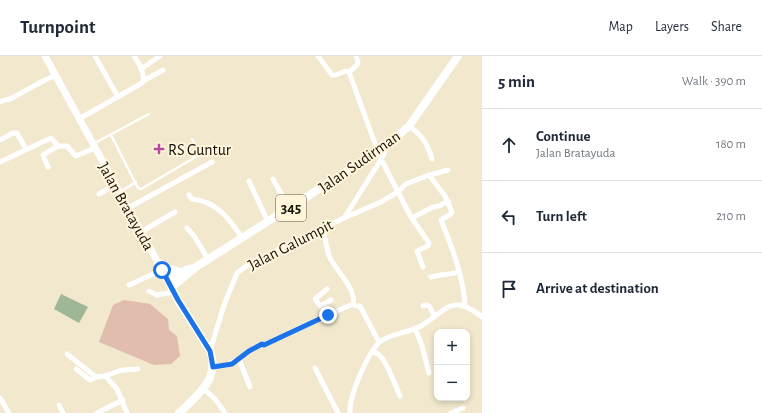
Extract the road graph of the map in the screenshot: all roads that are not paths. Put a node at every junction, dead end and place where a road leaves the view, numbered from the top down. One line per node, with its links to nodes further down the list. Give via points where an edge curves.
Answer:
1 (45, 56): 11 (street, Jalan Bratayuda)
2 (95, 56): 13 (street)
3 (134, 56): 8 (street)
4 (160, 56): 8 (street)
5 (318, 56): 10 (street, via 332,75)
6 (356, 56): 10 (street, via 358,65)
7 (458, 56): 17 (main road, Jalan Sudirman / 345)
8 (141, 69): 12 (street)
9 (163, 70): 12 (street)
10 (349, 72): 24 (street)
11 (56, 75): 14 (street); 16 (street, Jalan Bratayuda)
12 (144, 81): 13 (street)
13 (118, 97): 16 (street)
14 (0, 102)
15 (149, 114): 18 (lane)
16 (79, 119): 22 (street, Jalan Bratayuda)
17 (409, 126): 24 (main road, Jalan Sudirman / 345, via 385,147); 25 (street, via 427,143)
18 (111, 135): 22 (lane); 33 (lane)
19 (192, 139): 33 (lane, via 199,152 197,157 141,189)
20 (0, 140): 23 (street, via 17,134)
21 (58, 146): 22 (street, via 67,146 77,156); 23 (street, via 49,138); 28 (street, via 43,154)
22 (94, 146): 34 (street, Jalan Bratayuda)
23 (26, 149): 26 (street)
24 (380, 155): 36 (street); 41 (main road, Jalan Sudirman / 345); 43 (street, Jalan Galumpit)
25 (432, 159)
26 (0, 162)
27 (212, 162): 40 (street)
28 (48, 167)
29 (448, 170): 30 (street)
30 (430, 175): 36 (street, via 406,184); 39 (street)
31 (273, 179): 41 (street)
32 (249, 181): 45 (street)
33 (136, 182): 35 (lane)
34 (115, 185): 35 (street, Jalan Bratayuda); 37 (street)
35 (119, 192): 40 (street, Jalan Bratayuda)
36 (398, 192): 43 (street); 44 (street)
37 (98, 194)
38 (189, 196): 49 (street, via 204,201 227,216)
39 (448, 200): 44 (street); 53 (street, via 452,213 441,219)
40 (128, 208): 48 (street, Jalan Bratayuda)
41 (290, 208): 45 (main road, Jalan Sudirman / 345)
42 (175, 212): 48 (street)
43 (344, 218): 46 (street, Jalan Galumpit)
44 (412, 218): 52 (street, via 429,243 417,251)
45 (268, 222): 49 (main road, Jalan Sudirman / 345)
46 (323, 227): 62 (street, via 330,257 350,290 354,299); 71 (street, Jalan Galumpit, via 238,271)
47 (187, 228): 50 (street)
48 (141, 232): 51 (street, Jalan Bratayuda)
49 (242, 238): 50 (main road, Jalan Sudirman / 345)
50 (208, 259): 54 (main road, Jalan Sudirman / 345)
51 (160, 266): 54 (main road); 56 (street); 57 (street, Jalan Bratayuda)
52 (423, 267)
53 (458, 272): 55 (street); 65 (street)
54 (183, 275): 57 (main road, 345); 60 (main road)
55 (431, 277)
56 (129, 285)
57 (171, 286): 59 (street, via 157,295); 60 (main road, Jalan Bratayuda)
58 (327, 289): 63 (street, via 315,299)
59 (149, 291)
60 (178, 300): 71 (main road, Jalan Bratayuda)
61 (331, 300): 63 (street)
62 (353, 304): 66 (street); 70 (street, via 360,306)
63 (321, 306): 66 (street)
64 (423, 306): 67 (street, via 430,306)
65 (465, 307): 67 (street, via 451,306); 68 (street)
66 (327, 315): 74 (street, via 262,344)
67 (434, 316): 69 (street)
68 (482, 317)
69 (416, 330): 70 (street, via 392,335); 79 (street)
70 (379, 342): 72 (street)
71 (210, 351): 75 (main road, Jalan Bratayuda)
72 (373, 352): 84 (street, via 382,358); 96 (street, via 354,392)
73 (67, 354): 81 (street)
74 (239, 359): 75 (street); 82 (street)
75 (213, 367): 83 (main road, via 212,375)
76 (314, 368): 95 (street)
77 (76, 369): 81 (street, via 90,380)
78 (138, 369): 80 (street, via 122,370)
79 (429, 373)
80 (105, 376): 81 (street); 86 (street)
81 (96, 377)
82 (250, 387)
83 (204, 389): 93 (main road); 94 (street)
84 (400, 396)
85 (0, 398): 89 (street)
86 (123, 400): 91 (street); 92 (street)
87 (59, 405): 90 (street)
88 (463, 408): 97 (street)
89 (10, 413)
90 (62, 413)
91 (97, 413)
92 (127, 413)
93 (179, 413)
94 (225, 413)
95 (338, 413)
96 (350, 413)
97 (451, 413)

